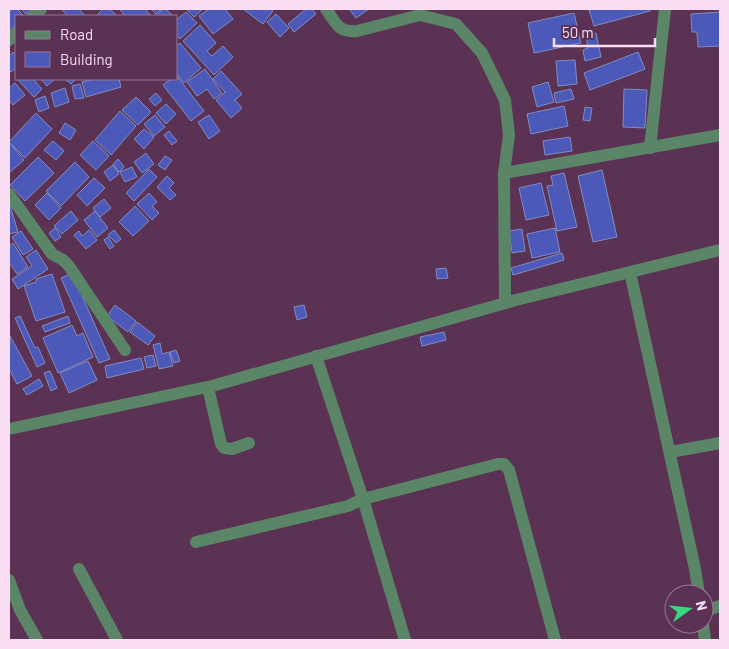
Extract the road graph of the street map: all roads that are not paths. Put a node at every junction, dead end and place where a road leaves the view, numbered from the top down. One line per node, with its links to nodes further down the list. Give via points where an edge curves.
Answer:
1 (326, 9): 5 (street, via 340,29 347,32 420,15 456,24 482,53 505,100 509,135)
2 (665, 9): 4 (street)
3 (720, 135): 4 (street)
4 (650, 148): 5 (street)
5 (504, 173): 9 (street)
6 (9, 194): 10 (street, via 52,254 69,266)
7 (720, 250): 8 (street)
8 (630, 272): 9 (street); 16 (street)
9 (505, 303): 11 (street)
10 (125, 350)
11 (316, 356): 12 (street); 17 (street)
12 (208, 387): 13 (street); 14 (street, via 221,444 232,449)
13 (9, 429)
14 (249, 443)
15 (720, 444): 16 (street)
16 (670, 452): 21 (street)
17 (363, 499): 18 (street, via 348,506); 24 (street); 25 (street, via 504,464 509,470)
18 (196, 542)
19 (79, 569): 23 (street)
20 (9, 580): 22 (street, via 20,610)
21 (697, 584)
22 (38, 640)
23 (117, 640)
24 (406, 640)
25 (554, 640)

